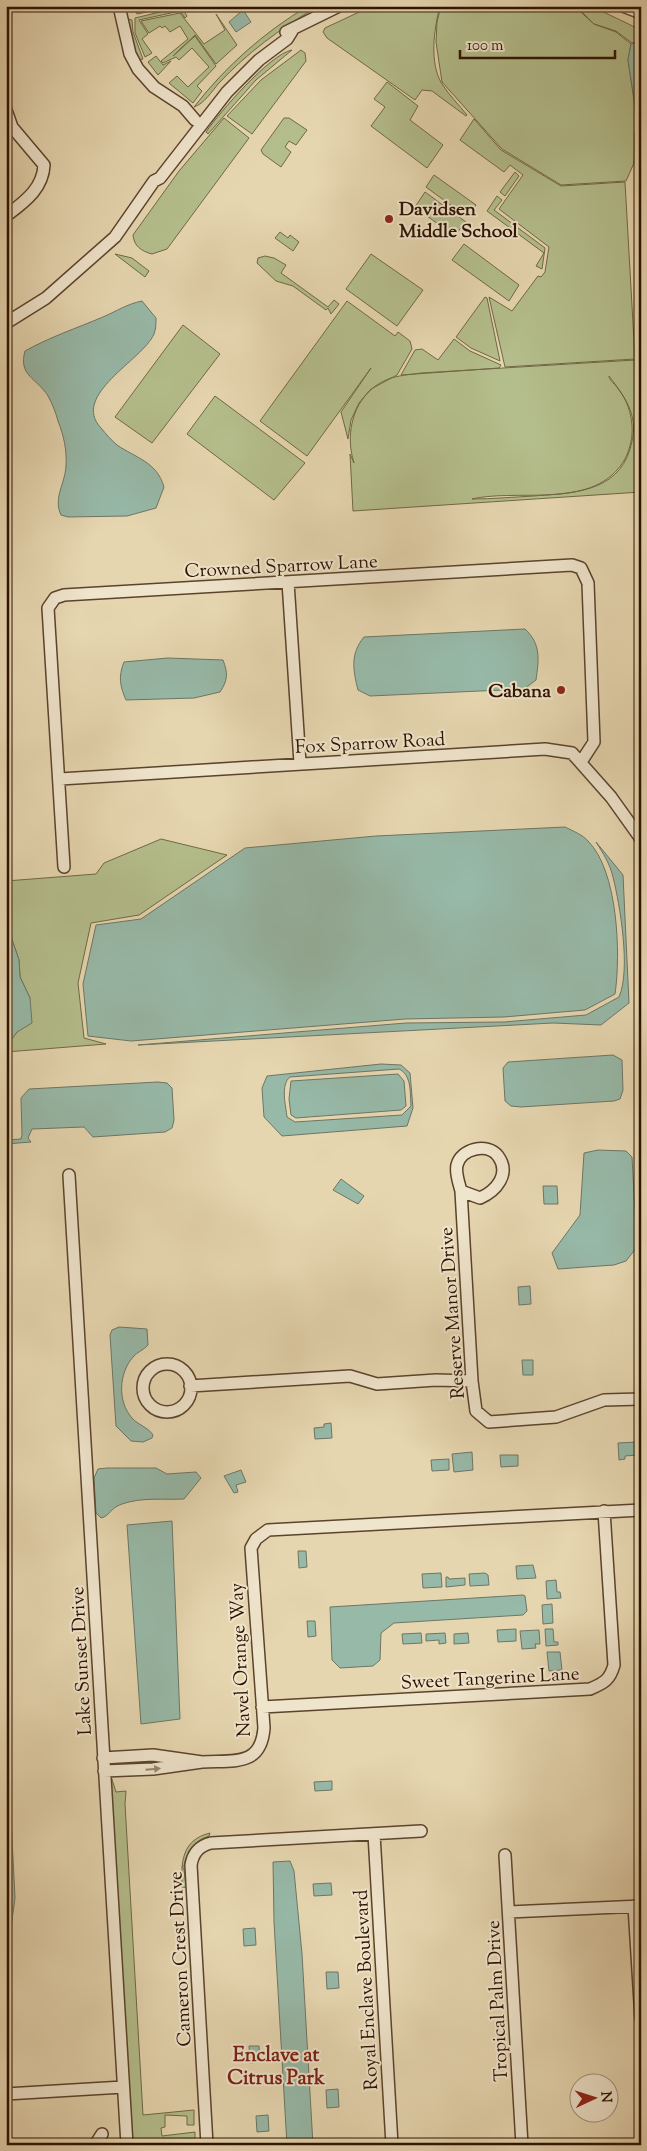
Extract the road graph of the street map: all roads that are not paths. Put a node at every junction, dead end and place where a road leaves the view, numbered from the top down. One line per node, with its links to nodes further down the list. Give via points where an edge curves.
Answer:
1 (120, 6): 7 (street, via 130,54 138,69 154,87 183,106)
2 (339, 6): 5 (street)
3 (623, 6): 4 (street)
4 (641, 13)
5 (292, 31): 7 (street, via 283,33 256,54 223,86); 8 (street, via 227,92 160,178)
6 (6, 110): 9 (street, via 12,127 44,165 44,178 35,192)
7 (195, 120): 8 (street)
8 (154, 181): 10 (street, via 115,237 46,298)
9 (6, 216)
10 (6, 323)
11 (288, 582): 12 (street, Crowned Sparrow Lane, via 572,565 581,568 588,583 594,742); 13 (street); 14 (street, Crowned Sparrow Lane, via 64,594 56,598 48,608)
12 (581, 762): 13 (street, Fox Sparrow Road, via 572,753 544,749); 15 (street, Fox Sparrow Road, via 612,797)
13 (300, 763): 14 (street, Fox Sparrow Road)
14 (60, 779): 16 (street, Crowned Sparrow Lane)
15 (641, 839)
16 (64, 867)
17 (70, 1175): 25 (street, Lake Sunset Drive)
18 (461, 1192): 18 (street, Reserve Manor Drive, via 457,1165 463,1154 474,1148 487,1149 497,1156 503,1170 500,1184 492,1193 480,1198); 19 (street, Reserve Manor Drive)
19 (472, 1381): 20 (street, via 377,1384 350,1376); 21 (street, Reserve Manor Drive, via 476,1410 489,1422 556,1417 604,1400)
20 (190, 1386): 20 (street, via 184,1372 164,1364 146,1375 143,1391 150,1405 165,1412 173,1411 186,1402)
21 (641, 1399)
22 (641, 1510): 23 (street)
23 (604, 1511): 24 (street, Sweet Tangerine Lane, via 614,1664 606,1683 590,1689); 24 (street, Navel Orange Way, via 543,1517 268,1530 256,1539 251,1548)
24 (262, 1707): 26 (street, Navel Orange Way, via 263,1742 258,1752 248,1759)
25 (104, 1758): 26 (street, via 153,1756); 27 (street, Lake Sunset Drive)
26 (202, 1762): 27 (street, one-way to 26)
27 (104, 1771): 34 (street, Lake Sunset Drive)
28 (421, 1831): 29 (street, Cameron Crest Drive)
29 (374, 1834): 39 (street, Cameron Crest Drive, via 211,1843 201,1846 194,1854 191,1874); 40 (street, Royal Enclave Boulevard)
30 (505, 1855): 32 (street, Tropical Palm Drive)
31 (637, 1906): 32 (street); 33 (street)
32 (509, 1912): 41 (street, Tropical Palm Drive)
33 (641, 2019)
34 (123, 2087): 35 (street); 38 (street, Lake Sunset Drive)
35 (6, 2094)
36 (102, 2134): 37 (street)
37 (95, 2145)
38 (126, 2145)
39 (207, 2145)
40 (392, 2145)
41 (522, 2145)

